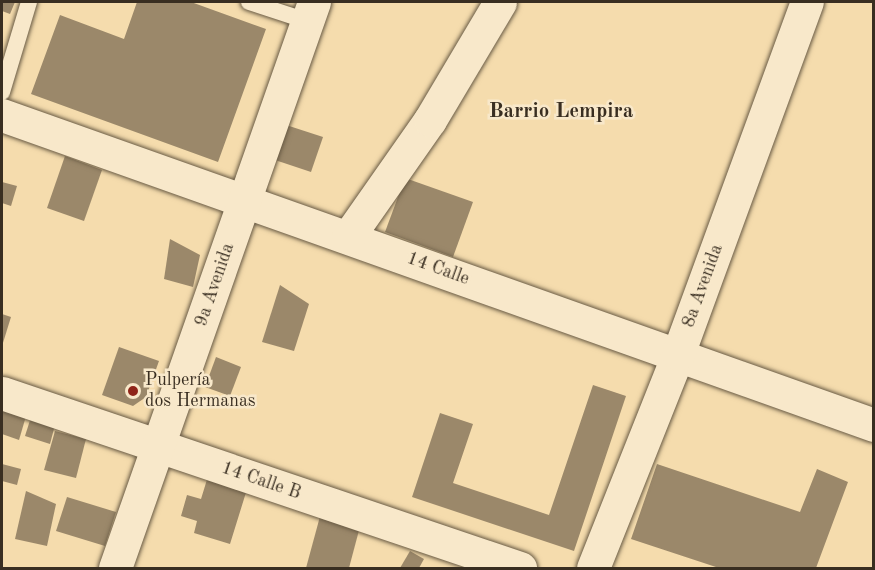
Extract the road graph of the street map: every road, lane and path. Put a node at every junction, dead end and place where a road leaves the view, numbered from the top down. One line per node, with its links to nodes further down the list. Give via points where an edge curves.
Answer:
1 (29, 2): 6 (lane)
2 (249, 2): 5 (lane)
3 (500, 2): 9 (street, via 430,120)
4 (807, 2): 10 (street, 8a Avenida)
5 (310, 11): 8 (street, 9a Avenida)
6 (2, 92)
7 (2, 115): 8 (street, 14 Calle)
8 (244, 201): 9 (street, 14 Calle); 13 (street, 9a Avenida)
9 (348, 237): 10 (street, 14 Calle)
10 (678, 354): 12 (street, 14 Calle); 16 (street, 8a Avenida)
11 (2, 393): 13 (street, 14 Calle B)
12 (873, 425)
13 (159, 446): 14 (street, 9a Avenida); 15 (street, 14 Calle B)
14 (115, 568)
15 (520, 568)
16 (593, 568)

